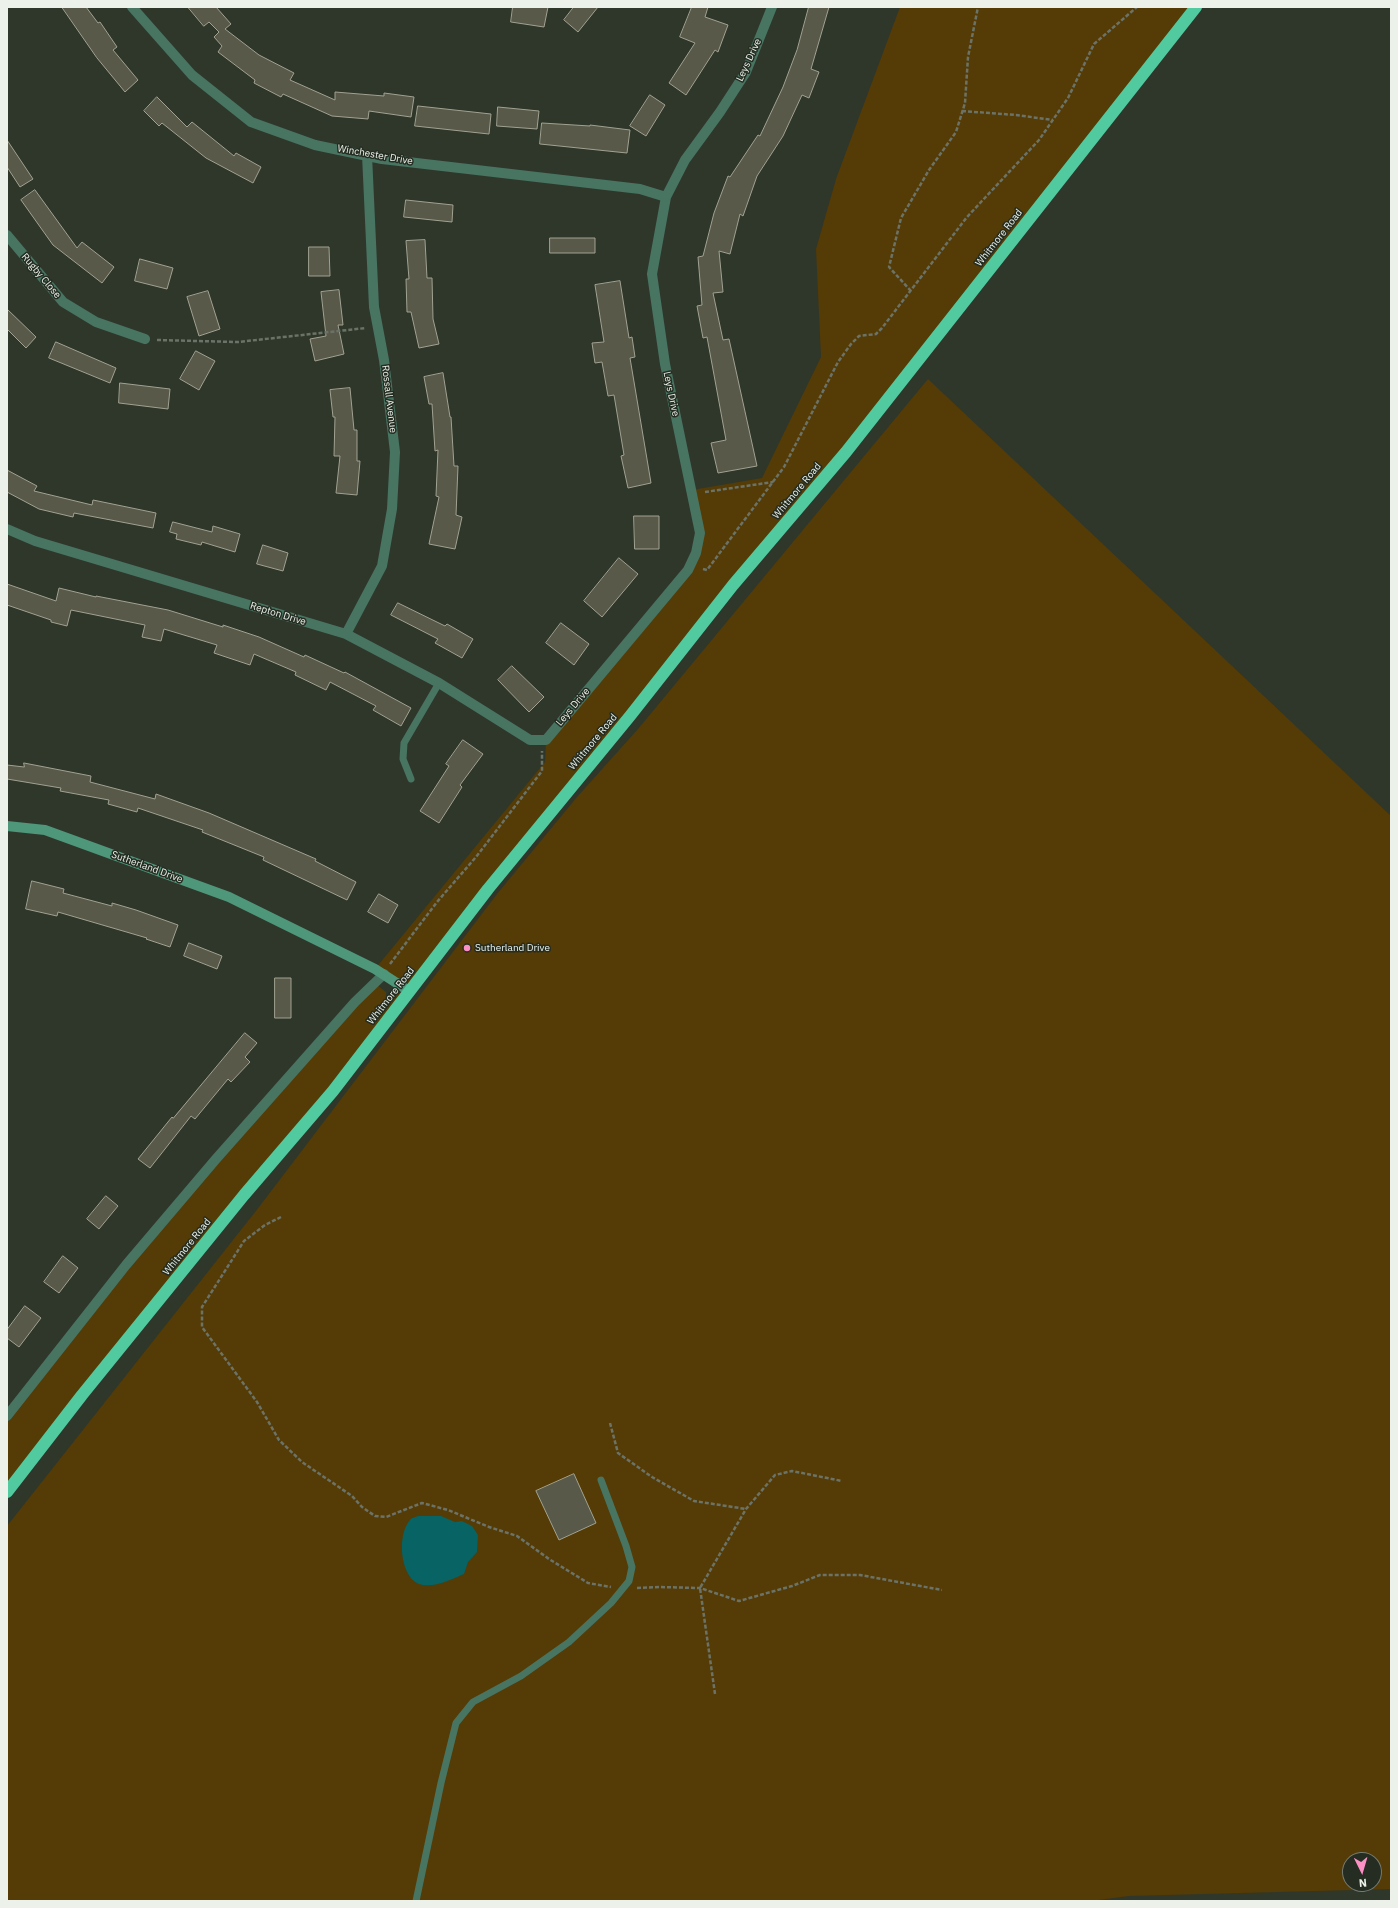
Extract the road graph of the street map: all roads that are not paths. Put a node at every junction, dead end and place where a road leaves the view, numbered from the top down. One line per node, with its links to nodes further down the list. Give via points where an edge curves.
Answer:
1 (132, 7): 4 (street, Winchester Drive, via 192,75 251,122 315,144)
2 (772, 7): 5 (street, Leys Drive, via 746,72 686,160)
3 (1196, 7): 15 (highway, Whitmore Road, via 846,452 733,585 493,883)
4 (367, 155): 5 (street, Winchester Drive, via 640,189); 9 (street, Rossall Avenue, via 374,307 395,452 392,509 382,566)
5 (666, 197): 11 (street, Leys Drive, via 652,274 665,364 700,533 696,553 689,567 546,740)
6 (7, 235): 7 (street, Rugby Close, via 63,302 96,322)
7 (145, 340)
8 (7, 529): 9 (street, Repton Drive, via 35,541)
9 (346, 634): 10 (street, Repton Drive)
10 (439, 683): 11 (street, Repton Drive); 12 (lane, via 404,743 403,759)
11 (530, 740)
12 (411, 779)
13 (7, 826): 14 (street, Sutherland Drive, via 45,830 229,897)
14 (384, 974): 15 (street, Sutherland Drive); 16 (street, Whitmore Road, via 355,1002 206,1171 126,1265)
15 (410, 991): 18 (highway, Whitmore Road, via 333,1091 244,1195)
16 (7, 1416)
17 (601, 1480): 19 (lane, via 632,1567 629,1581 611,1603 569,1642 521,1676 473,1702 456,1723)
18 (7, 1492)
19 (416, 1901)

